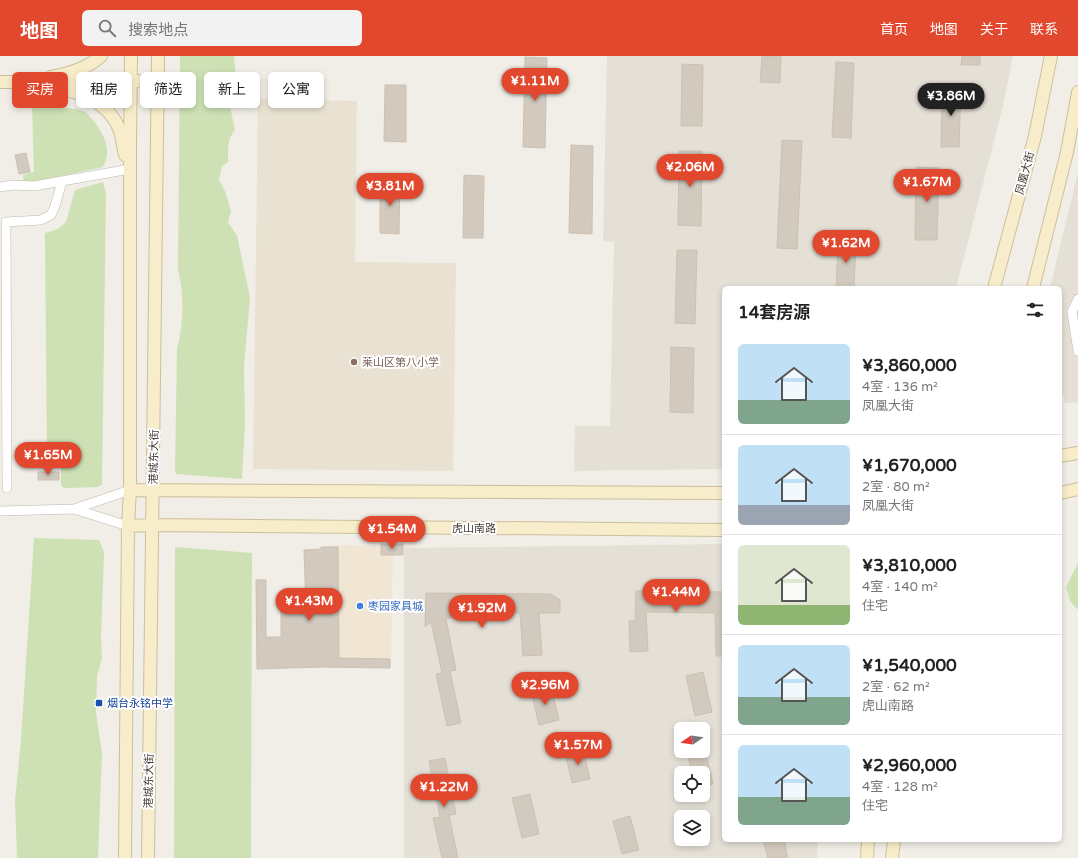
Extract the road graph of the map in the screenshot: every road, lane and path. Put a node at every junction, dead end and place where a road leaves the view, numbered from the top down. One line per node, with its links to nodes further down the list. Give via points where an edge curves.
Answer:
1 (101, 56): 5 (main road, via 93,63)
2 (131, 56): 6 (main road, 港城东大街)
3 (158, 56): 7 (main road, 港城东大街)
4 (1051, 56): 17 (main road, 凤凰大街, via 1035,136)
5 (68, 72)
6 (130, 72)
7 (158, 72)
8 (0, 82): 9 (main road)
9 (12, 82)
10 (68, 91): 14 (main road, via 88,96 109,112 120,130)
11 (1078, 92): 18 (main road, via 1067,152)
12 (130, 108): 14 (main road, 港城东大街)
13 (158, 108): 26 (main road, 港城东大街)
14 (129, 169): 15 (street); 25 (main road, 港城东大街)
15 (62, 182): 16 (street); 23 (street, via 51,216 41,220 6,222)
16 (0, 187)
17 (995, 286)
18 (1034, 286)
19 (1078, 299): 20 (street, via 1072,312)
20 (1078, 351)
21 (1078, 452): 22 (main road)
22 (1062, 456)
23 (7, 488)
24 (1078, 489): 27 (main road)
25 (130, 490): 26 (main road); 29 (street); 32 (main road, 港城东大街)
26 (154, 490): 28 (main road); 31 (main road, 港城东大街)
27 (1062, 493)
28 (722, 494)
29 (74, 509): 30 (street); 32 (street)
30 (0, 511)
31 (152, 525): 32 (main road, 虎山南路); 33 (main road, 虎山南路); 37 (main road, 港城东大街)
32 (128, 526): 36 (main road, 港城东大街)
33 (722, 530)
34 (868, 842): 38 (main road)
35 (894, 842): 39 (main road)
36 (125, 858)
37 (148, 858)
38 (867, 858)
39 (892, 858)

